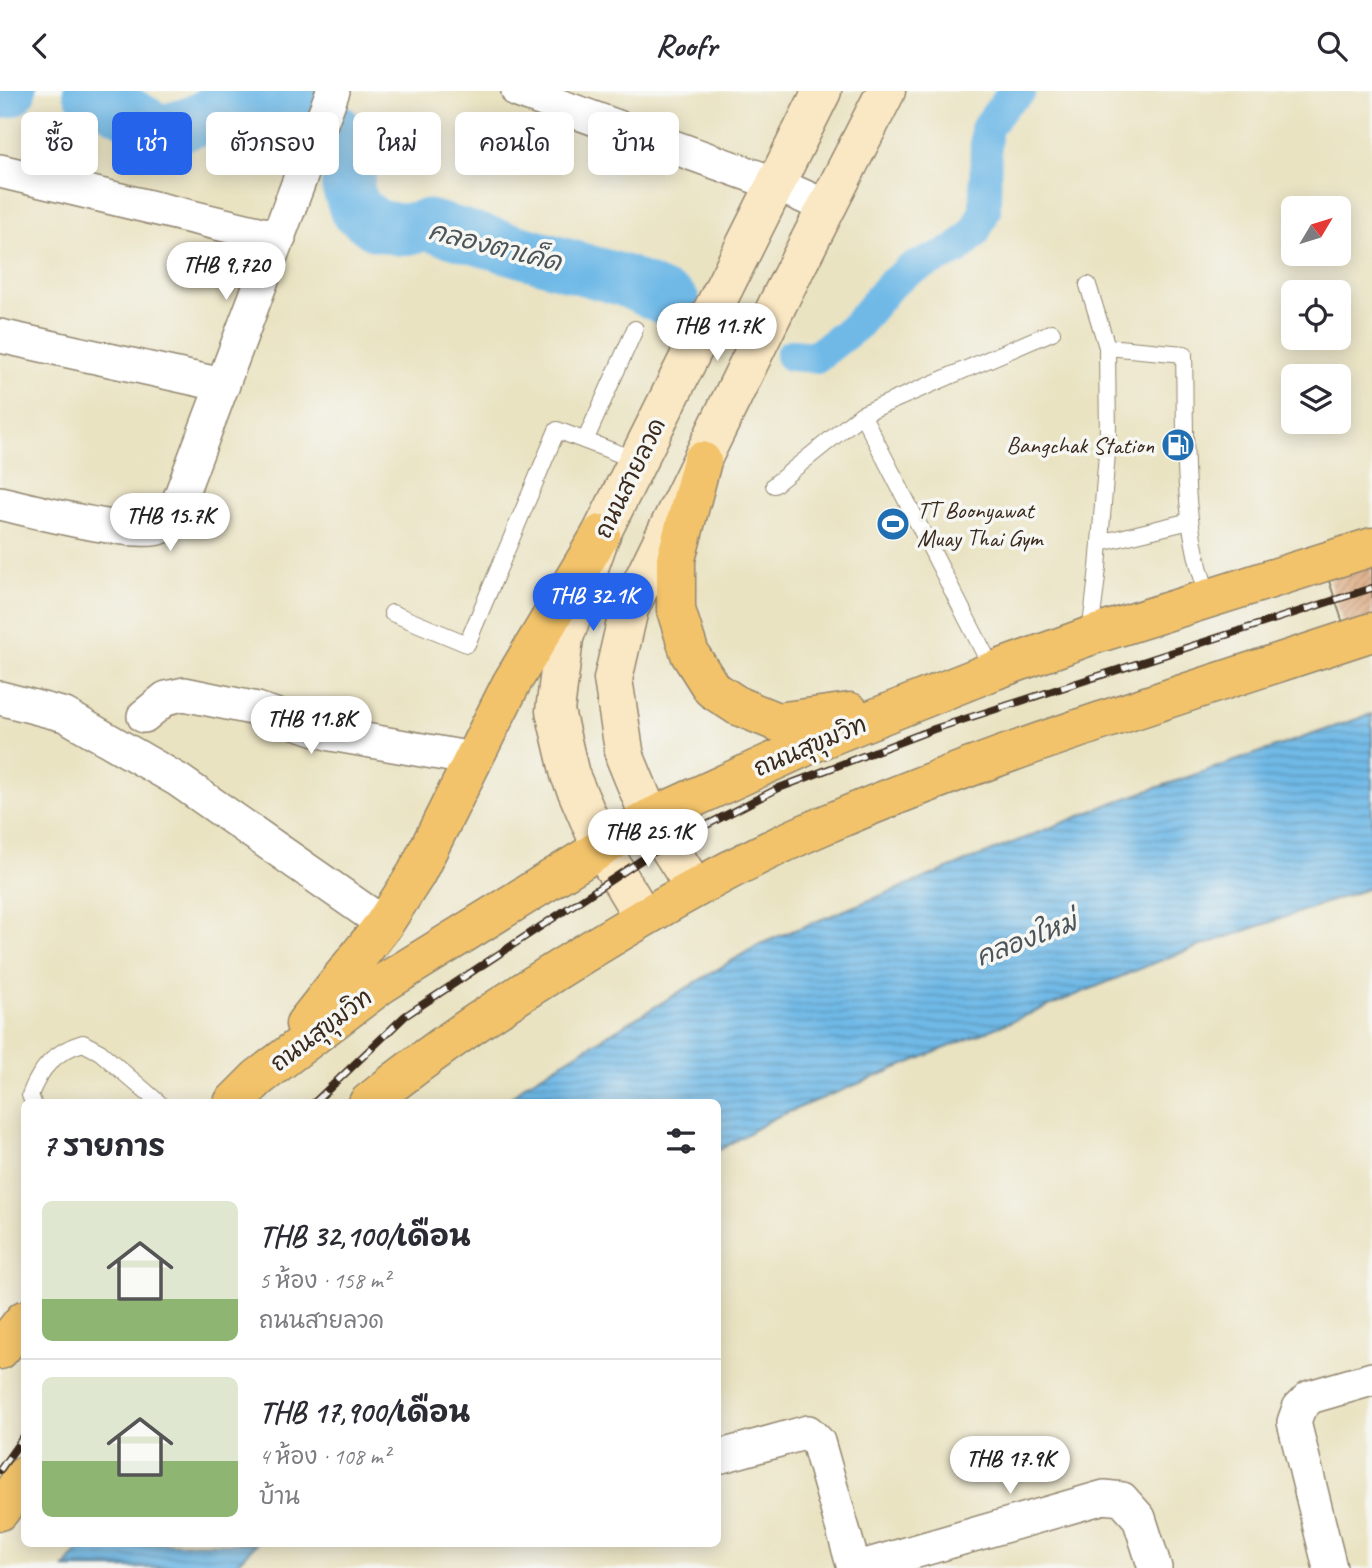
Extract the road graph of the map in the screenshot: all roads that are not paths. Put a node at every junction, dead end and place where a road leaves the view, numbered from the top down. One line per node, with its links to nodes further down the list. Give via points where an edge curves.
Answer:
1 (333, 91): 8 (street)
2 (518, 91): 6 (street)
3 (821, 91): 6 (main road, ถนนสายลวด)
4 (886, 91): 7 (main road)
5 (0, 171): 8 (street)
6 (776, 184): 7 (street); 17 (main road, ถนนสายลวด)
7 (827, 207): 18 (main road)
8 (279, 238): 14 (street)
9 (1088, 285): 13 (lane)
10 (635, 330): 16 (lane)
11 (1052, 332): 15 (lane)
12 (0, 336): 14 (street)
13 (1107, 347): 21 (lane, via 1184,354); 23 (lane, via 1108,440)
14 (223, 385): 20 (street, via 175,511 162,527 141,531)
15 (862, 414): 19 (lane); 29 (lane)
16 (584, 441): 17 (lane); 26 (lane, via 556,430 467,644)
17 (638, 461): 22 (main road, ถนนสายลวด)
18 (702, 461): 31 (highway, via 676,559 676,610 690,654 712,689 738,706 778,722); 34 (main road, via 629,609 612,679 625,757)
19 (774, 485)
20 (0, 503)
21 (1190, 520): 23 (lane); 25 (lane, via 1199,573)
22 (601, 534): 33 (highway, via 511,684); 35 (main road, ถนนสายลวด, via 564,638 555,711 570,775)
23 (1100, 543): 28 (lane)
24 (1372, 547): 25 (highway, ถนนสุขุมวิท)
25 (1210, 599): 28 (highway, ถนนสุขุมวิท)
26 (391, 613)
27 (1372, 632): 36 (highway, via 926,783 819,827)
28 (1090, 636): 29 (highway, ถนนสุขุมวิท)
29 (993, 671): 31 (highway, ถนนสุขุมวิท)
30 (0, 698): 38 (street, via 65,715 178,780)
31 (921, 698): 34 (highway, ถนนสุขุมวิท)
32 (144, 716): 33 (street, via 166,698 184,694 257,709 331,734)
33 (473, 759): 38 (highway, via 442,826)
34 (650, 818): 35 (highway, ถนนสุขุมวิท); 36 (main road)
35 (601, 847): 37 (main road, ถนนสายลวด); 39 (highway, ถนนสุขุมวิท, via 382,984)
36 (695, 888): 37 (highway)
37 (643, 917): 42 (highway, via 520,993)
38 (384, 924): 39 (highway)
39 (246, 1090)
40 (32, 1099): 41 (lane, via 37,1076 65,1048 83,1043)
41 (154, 1099)
42 (373, 1099)
43 (21, 1324): 44 (highway)
44 (0, 1350)
45 (1372, 1379): 51 (street, via 1310,1397 1294,1422)
46 (721, 1456): 49 (street, via 808,1432 818,1442)
47 (21, 1480): 48 (highway)
48 (0, 1511)
49 (856, 1568): 50 (street, via 1104,1497 1122,1499 1139,1518)
50 (1155, 1568)
51 (1330, 1568)

